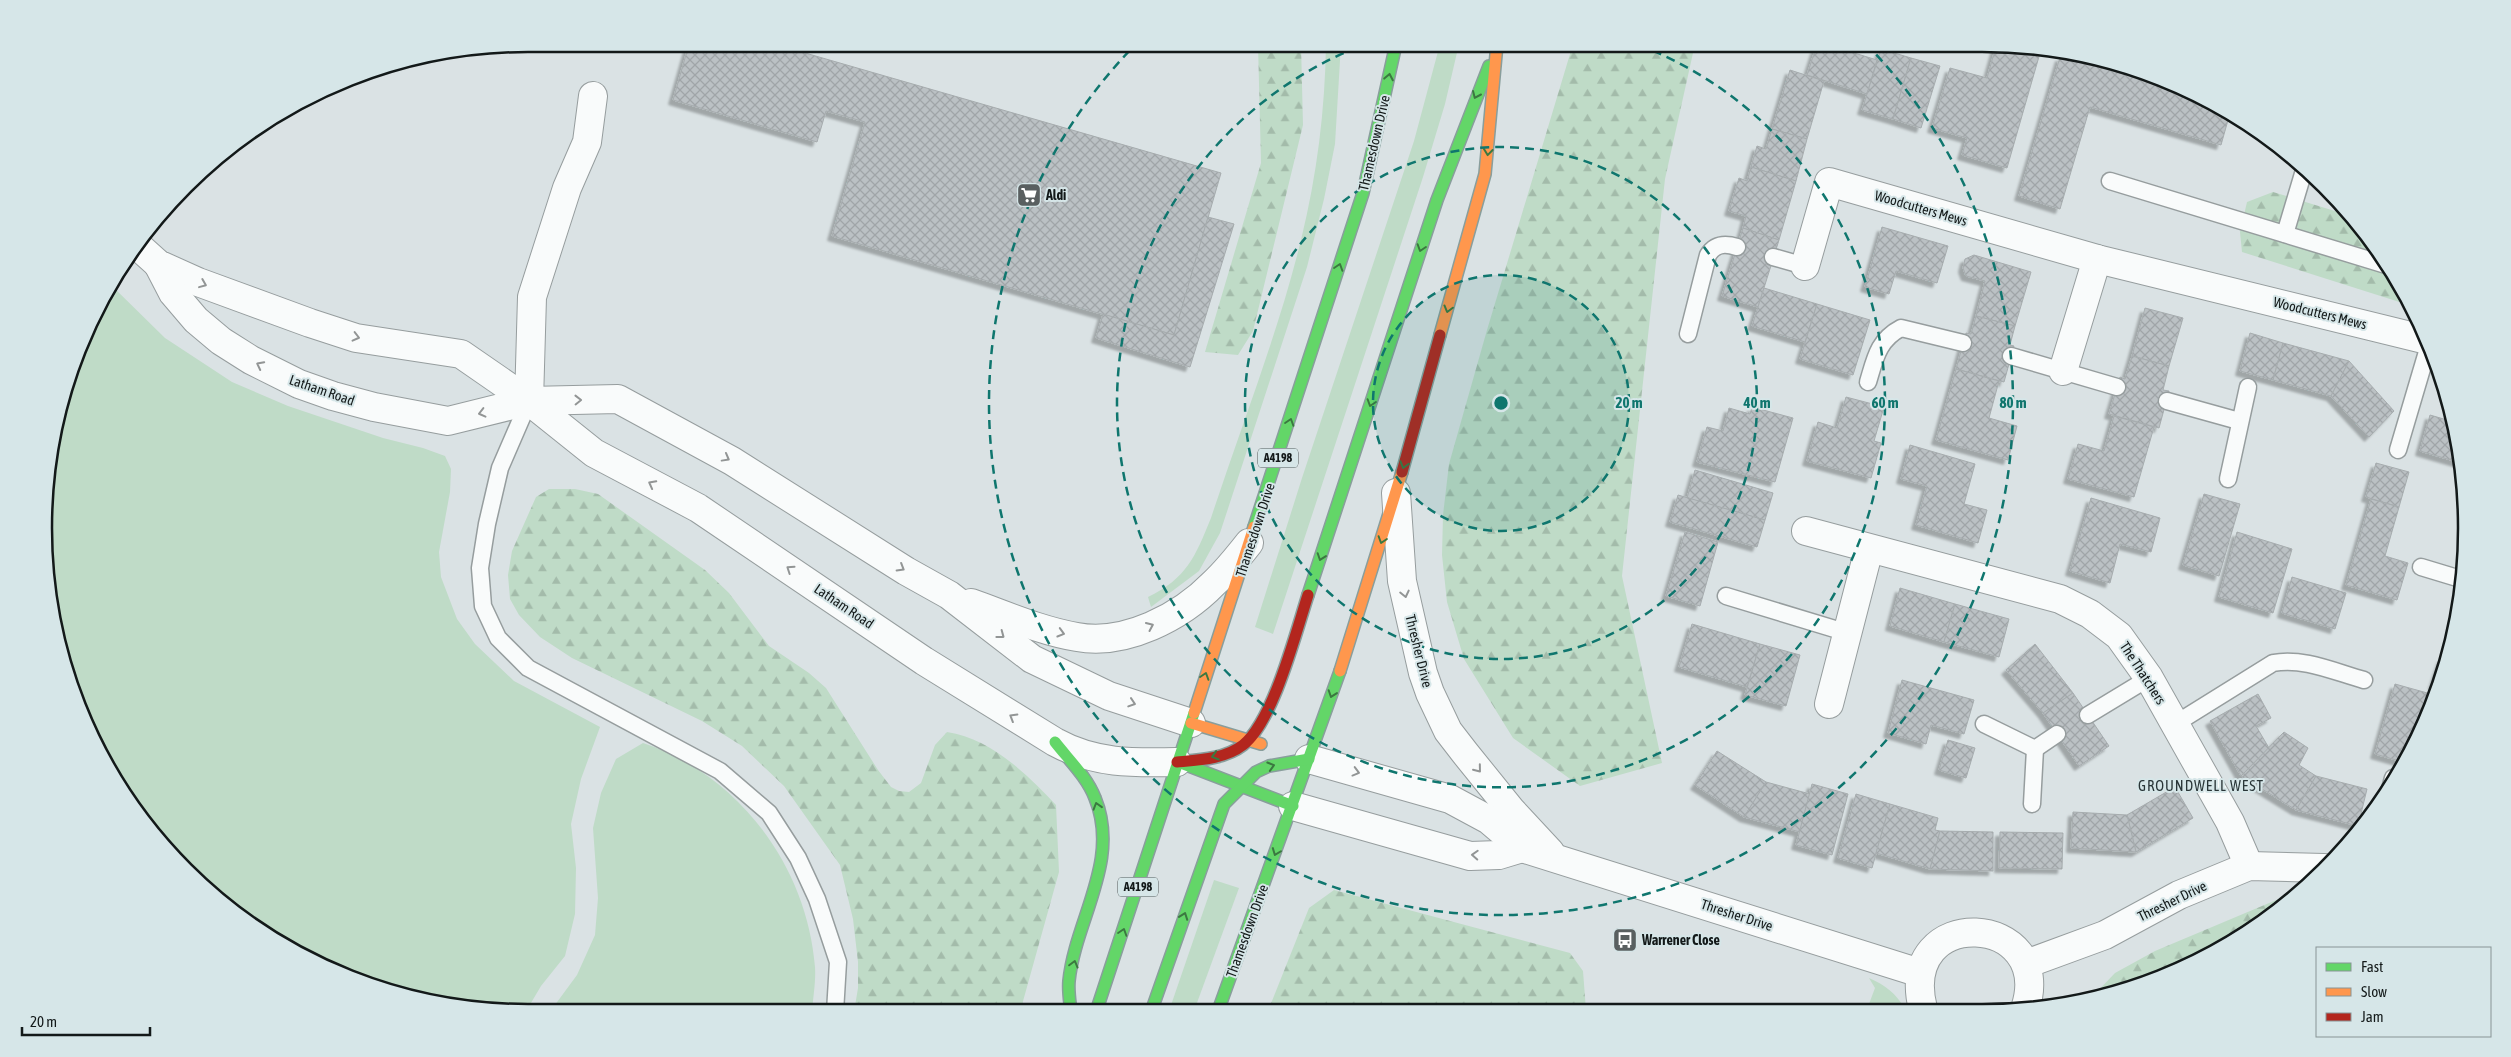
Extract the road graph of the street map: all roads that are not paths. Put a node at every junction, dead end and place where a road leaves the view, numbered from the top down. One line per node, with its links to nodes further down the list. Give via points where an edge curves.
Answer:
1 (1394, 52): 31 (main road, Thamesdown Drive / A4198, one-way to 1, via 1363,193)
2 (1495, 52): 46 (main road, one-way to 46, via 1467,114 1267,713)
3 (1497, 52): 29 (main road, Thamesdown Drive, one-way to 29, via 1485,174)
4 (593, 96): 24 (street, via 587,142 567,188 532,296)
5 (2302, 177): 7 (lane)
6 (2110, 182): 7 (lane)
7 (2285, 234): 12 (lane)
8 (1737, 247): 15 (lane, via 1720,244 1708,255)
9 (143, 250): 13 (street, Latham Road)
10 (1773, 258): 14 (lane)
11 (2097, 259): 14 (street, Woodcutters Mews, via 1830,182); 16 (street, Woodcutters Mews); 20 (street)
12 (2377, 262)
13 (158, 264): 24 (street, Latham Road, one-way to 24, via 251,302 356,338 461,354); 24 (street, Latham Road, one-way to 13, via 448,421 374,407 299,384 251,360 196,320 173,293)
14 (1804, 266)
15 (1688, 334)
16 (2418, 338)
17 (1963, 343): 21 (lane, via 1901,328 1882,341)
18 (2011, 356): 20 (lane)
19 (2426, 356): 27 (lane)
20 (2064, 371): 22 (lane)
21 (1868, 382)
22 (2117, 387)
23 (2248, 387): 26 (lane)
24 (529, 401): 35 (street, Latham Road, one-way to 35, via 618,399 732,461); 47 (street, Latham Road, one-way to 24, via 948,677 698,508 594,453); 61 (lane, via 500,468 480,568 482,606 498,638 528,668 720,771 769,813 798,858 817,899 838,962)
25 (2167, 401): 26 (lane)
26 (2239, 421): 28 (lane)
27 (2398, 450)
28 (2228, 479)
29 (1396, 493): 49 (main road, Thamesdown Drive, one-way to 49); 55 (street, Thresher Drive, one-way to 55, via 1402,581 1430,693 1448,731 1511,810)
30 (1806, 531): 32 (street, The Thatchers)
31 (1252, 541): 35 (street, Latham Road, one-way to 31, via 1076,637 1104,639 1144,628 1173,615 1213,585); 42 (main road, Thamesdown Drive / A4198, one-way to 31)
32 (1870, 549): 37 (street); 38 (street, The Thatchers, via 2060,599 2090,614 2119,636)
33 (2421, 568): 34 (lane)
34 (2455, 578)
35 (949, 595): 42 (street, Latham Road, one-way to 42, via 1032,659 1063,676 1109,696)
36 (1726, 596): 37 (lane)
37 (1848, 633): 40 (street)
38 (2149, 678): 41 (lane); 44 (street, The Thatchers)
39 (2364, 680): 44 (lane, via 2298,661 2273,663)
40 (1830, 704)
41 (2088, 714)
42 (1191, 722): 46 (main road); 50 (main road, Thamesdown Drive / A4198)
43 (1984, 724): 48 (lane)
44 (2175, 724): 56 (street, The Thatchers, via 2230,822)
45 (2057, 734): 48 (lane)
46 (1249, 740): 49 (main road); 50 (main road, one-way to 50, via 1216,757)
47 (1055, 742): 50 (street, Latham Road, via 1069,750 1126,764); 62 (main road, one-way to 47, via 1070,979 1103,847 1102,824 1095,799 1082,775)
48 (2035, 749): 52 (lane)
49 (1309, 759): 51 (main road, one-way to 49, via 1269,766); 53 (main road, Thamesdown Drive); 54 (street, Thresher Drive, one-way to 54, via 1450,799 1489,820)
50 (1177, 762): 51 (main road); 63 (main road, Thamesdown Drive / A4198, one-way to 50)
51 (1240, 786): 53 (main road); 64 (main road, one-way to 51, via 1224,804)
52 (2032, 804)
53 (1293, 806): 54 (street, one-way to 53, via 1499,855 1470,856); 65 (main road, Thamesdown Drive, one-way to 65)
54 (1522, 848): 55 (street, Thresher Drive)
55 (1554, 856): 59 (street, Thresher Drive)
56 (2249, 866): 57 (street, Thresher Drive); 58 (street, Thresher Drive, via 2179,895 2105,935)
57 (2316, 868)
58 (2026, 964): 59 (street, via 2003,938 1987,932 1970,931 1953,935 1938,944 1926,957); 60 (street, via 2030,981)
59 (1920, 973): 66 (street)
60 (2028, 1002)
61 (835, 1004)
62 (1071, 1004)
63 (1099, 1004)
64 (1154, 1004)
65 (1221, 1004)
66 (1922, 1004)

